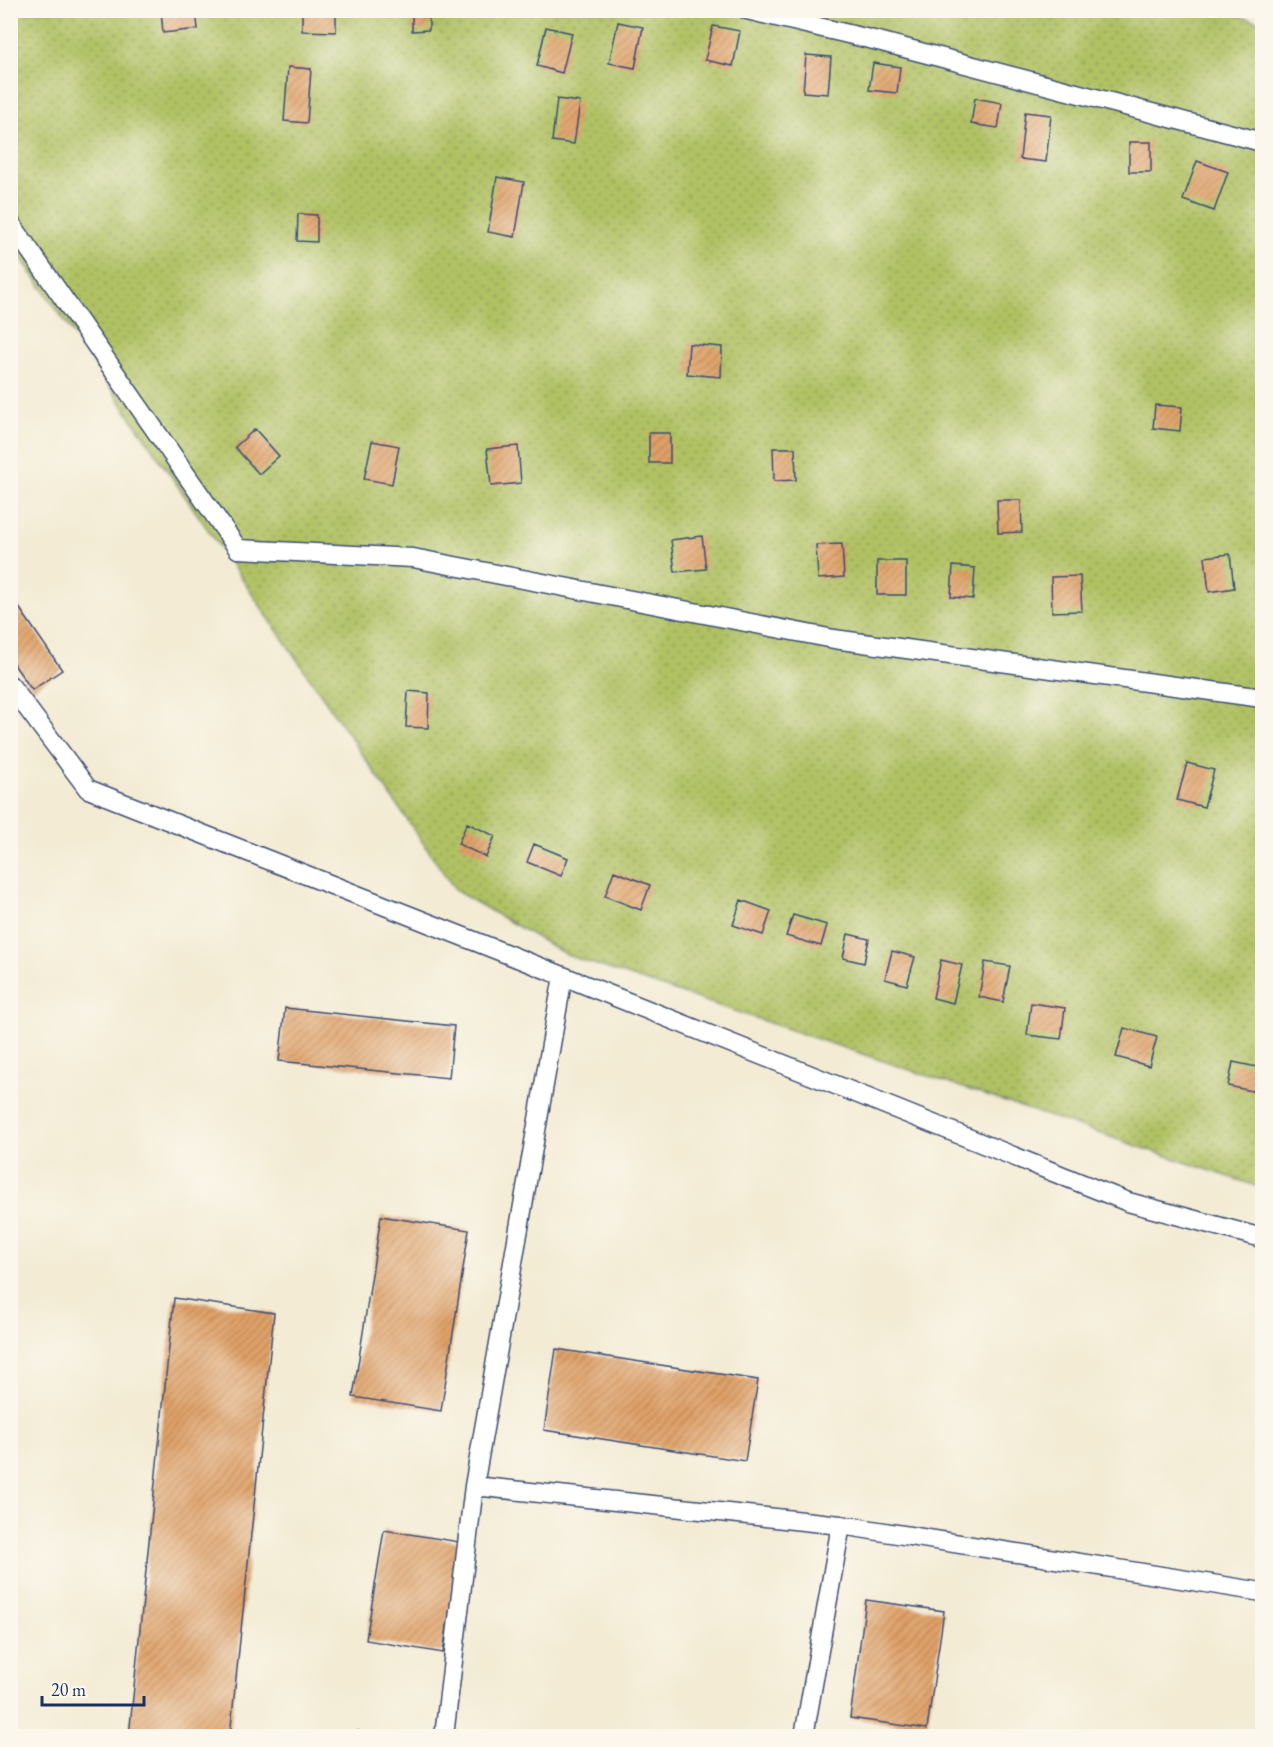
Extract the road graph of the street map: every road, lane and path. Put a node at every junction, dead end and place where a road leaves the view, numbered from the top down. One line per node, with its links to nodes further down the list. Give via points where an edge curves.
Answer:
1 (747, 10): 2 (lane)
2 (1263, 142)
3 (10, 222): 5 (lane, via 238,549 413,558 834,639)
4 (10, 685): 6 (lane, via 88,789)
5 (1263, 698)
6 (563, 975): 7 (lane, via 1128,1202); 8 (lane)
7 (1263, 1239)
8 (474, 1486): 9 (lane); 11 (lane)
9 (841, 1525): 10 (lane); 12 (lane)
10 (1263, 1592)
11 (444, 1737)
12 (804, 1737)

